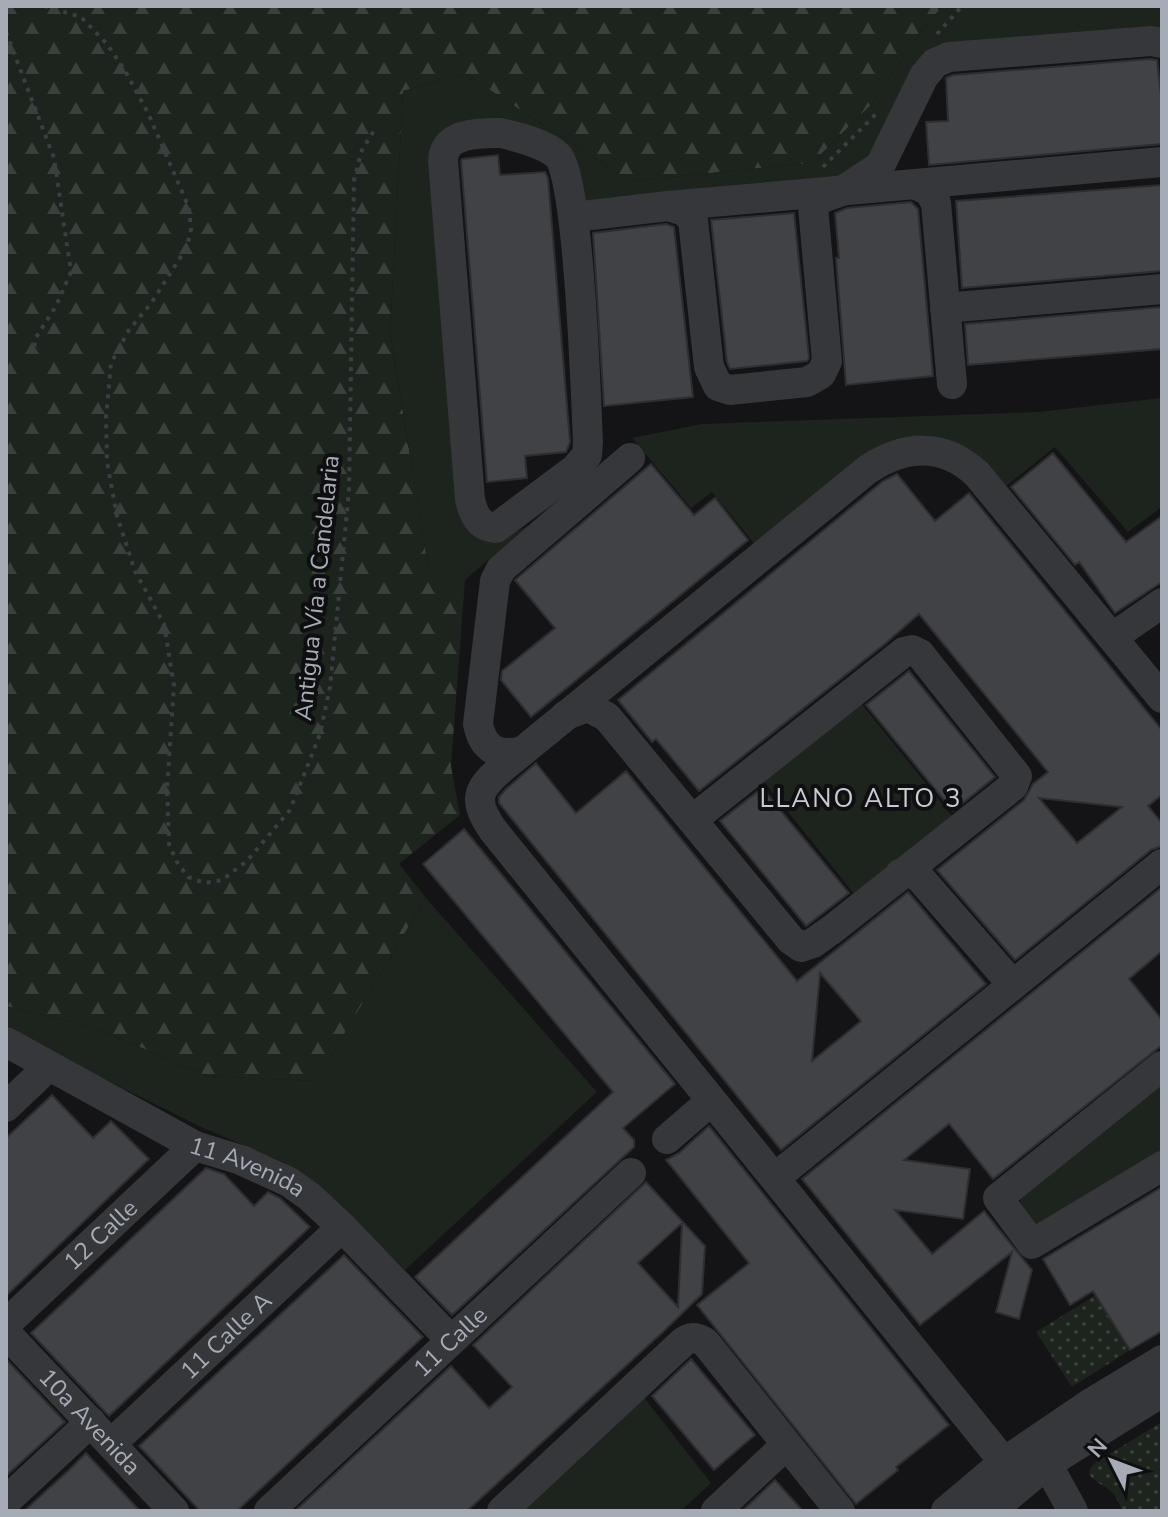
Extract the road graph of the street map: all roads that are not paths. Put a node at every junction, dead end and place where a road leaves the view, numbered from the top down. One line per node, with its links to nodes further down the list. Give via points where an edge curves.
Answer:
1 (1162, 43): 4 (street, via 943,59 924,76 886,159)
2 (1162, 162): 3 (street)
3 (916, 185): 4 (street); 8 (street, via 929,191 936,203)
4 (842, 191): 5 (street); 5 (street, via 822,198 812,212 824,370 807,382 730,390 718,386 709,367 693,220)
5 (668, 206): 6 (street)
6 (574, 217): 6 (street, via 587,453 575,469 504,524 489,527 476,517 470,499 446,146 457,138 501,133 551,151 562,162)
7 (1162, 289): 8 (street)
8 (945, 308): 9 (street)
9 (952, 384)
10 (630, 458): 15 (street, via 498,573)
11 (1162, 603): 12 (street)
12 (1113, 637): 13 (street); 14 (street, via 977,474 941,453 906,451 867,470)
13 (1162, 698)
14 (566, 715): 16 (street); 18 (street, via 588,707 607,717)
15 (478, 724): 16 (street, via 482,739 495,752); 17 (street, via 474,768)
16 (523, 751): 17 (street, via 485,784)
17 (479, 805): 25 (street, via 493,830)
18 (692, 820): 20 (street, via 801,947 822,938); 20 (street, via 912,650 1017,776 1013,786)
19 (1162, 864): 21 (street)
20 (900, 874): 21 (street, via 911,872 920,878)
21 (1013, 985): 31 (street)
22 (6, 1042): 24 (street, 11 Avenida)
23 (1162, 1066): 29 (street, via 998,1198 1032,1244)
24 (48, 1067): 26 (street); 28 (street, 11 Avenida)
25 (711, 1101): 27 (street); 31 (street)
26 (6, 1107)
27 (667, 1139)
28 (195, 1146): 32 (street, 11 Avenida, via 289,1182); 33 (street, 12 Calle)
29 (1162, 1166)
30 (631, 1173): 35 (street, 11 Calle)
31 (776, 1177): 40 (street)
32 (342, 1227): 35 (street, 11 Avenida); 38 (street, 11 Calle A)
33 (6, 1324)
34 (6, 1333): 38 (street, 10a Avenida)
35 (451, 1340): 44 (street, 11 Calle)
36 (1162, 1360): 40 (street)
37 (1162, 1392): 41 (street)
38 (101, 1433): 42 (street, 11 Calle A); 43 (street, 10a Avenida)
39 (786, 1445): 45 (street, via 705,1342 687,1338); 46 (street); 47 (street)
40 (1004, 1462): 48 (street); 49 (street, via 991,1491)
41 (1047, 1464): 50 (street); 51 (street)
42 (6, 1501)
43 (174, 1511)
44 (269, 1511)
45 (502, 1511)
46 (716, 1511)
47 (840, 1511)
48 (946, 1511)
49 (970, 1511)
50 (991, 1511)
51 (1073, 1511)

